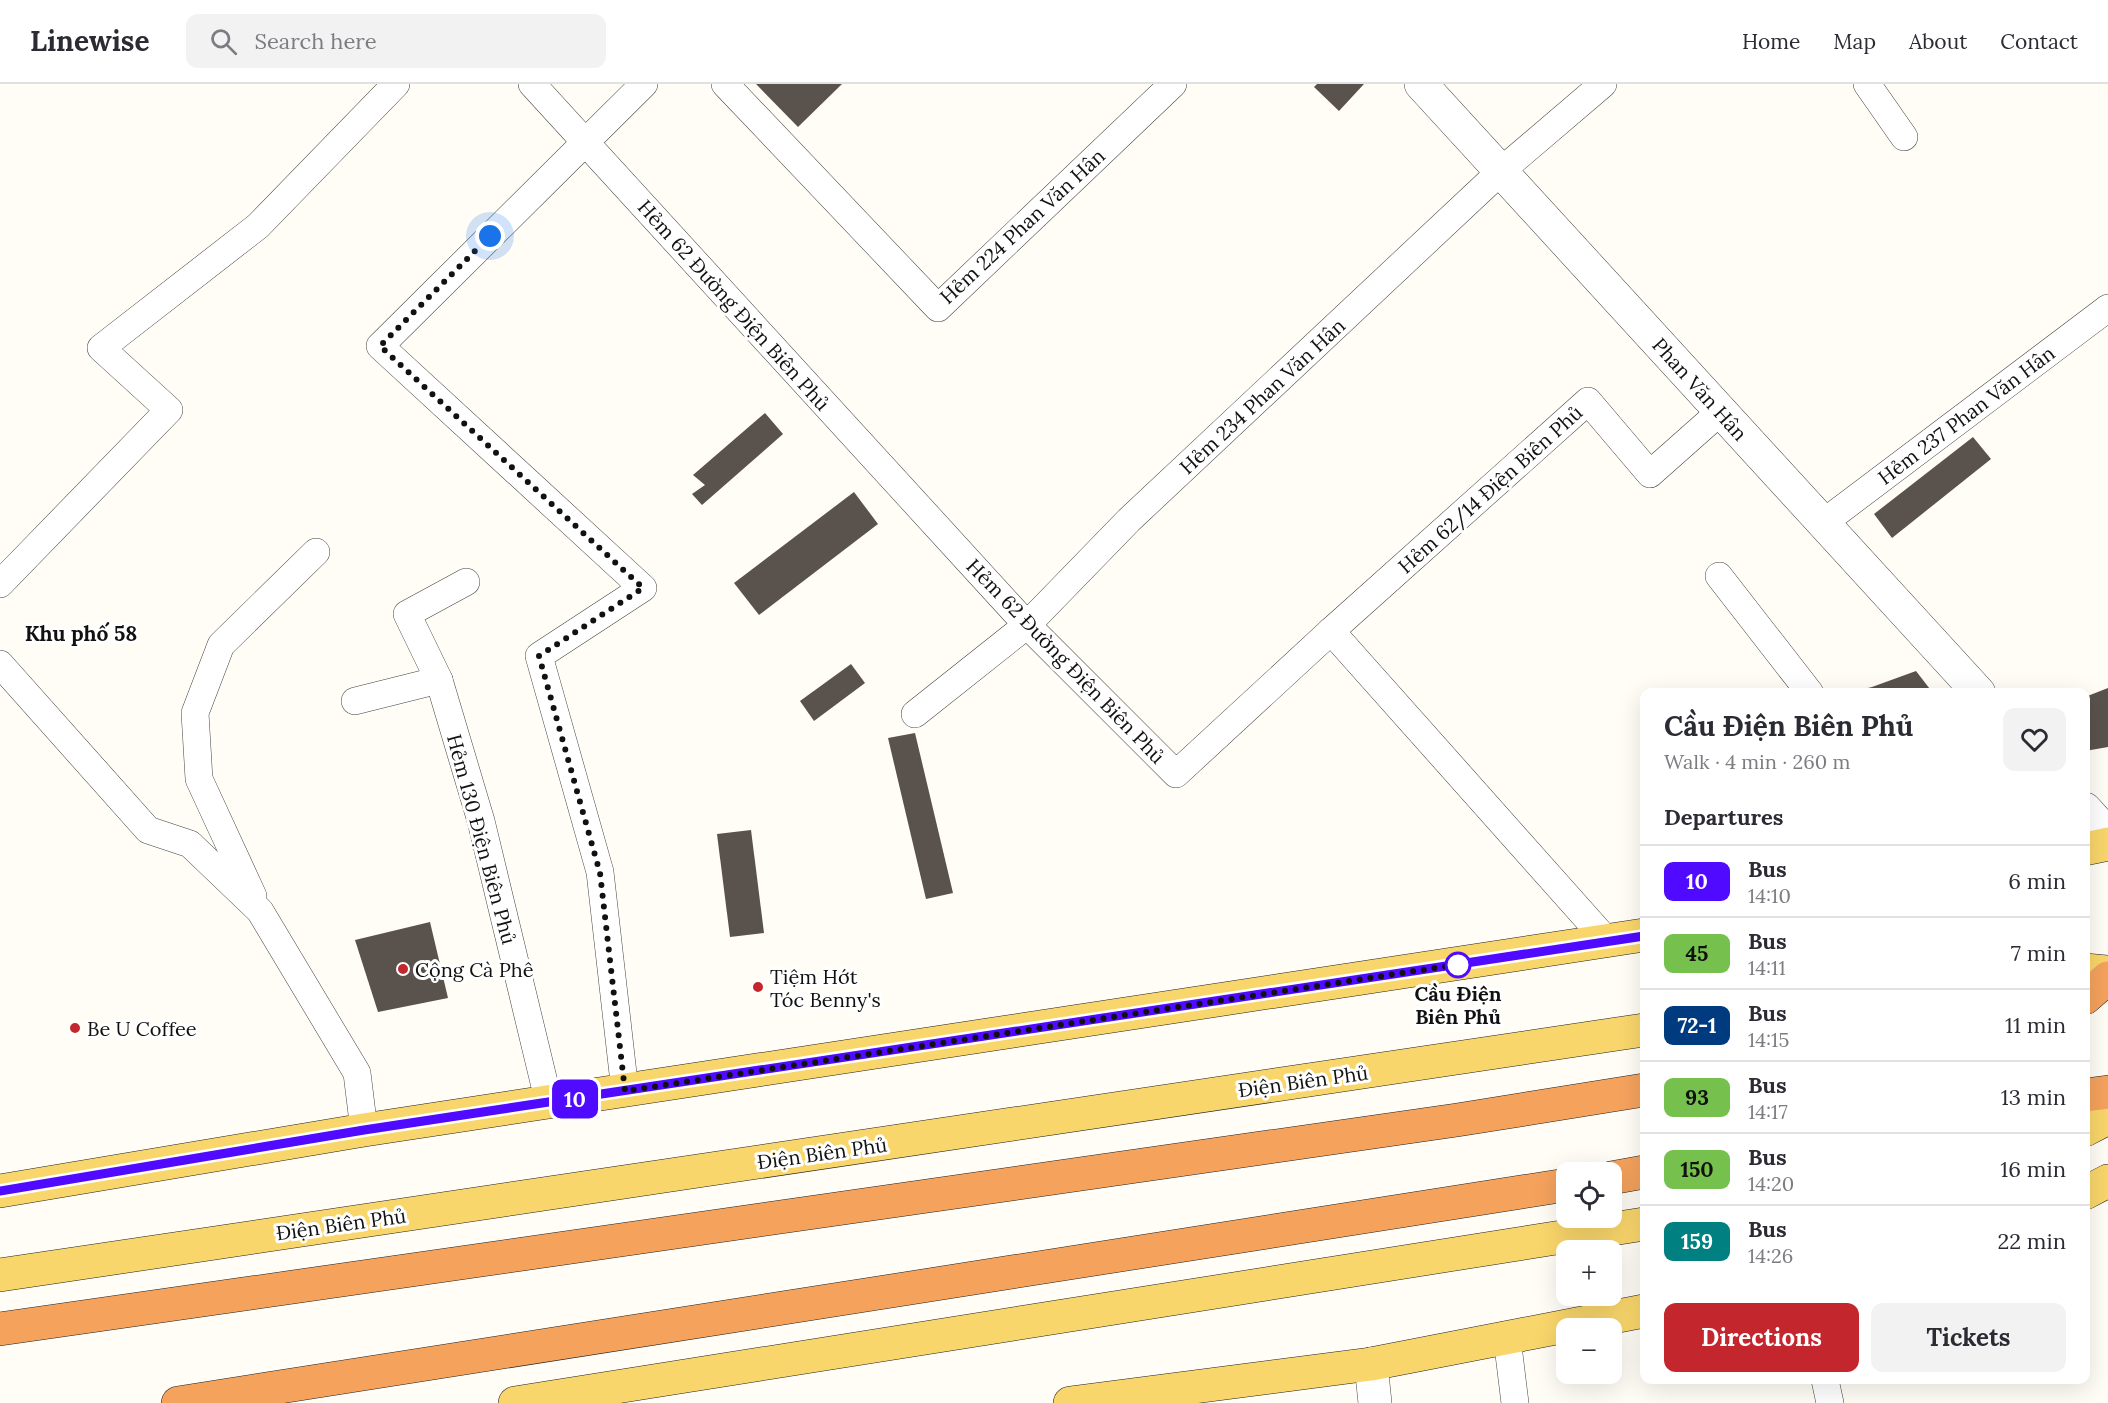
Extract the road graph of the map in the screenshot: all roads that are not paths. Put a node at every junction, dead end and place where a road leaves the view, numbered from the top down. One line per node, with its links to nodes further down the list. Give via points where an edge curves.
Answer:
1 (396, 84): 18 (lane, via 258,226 101,348 169,410)
2 (532, 84): 10 (lane, Hẻm 62 Đường Điện Biên Phủ)
3 (644, 84): 10 (lane)
4 (725, 84): 5 (lane, Hẻm 224 Phan Văn Hân, via 938,308)
5 (1173, 84)
6 (1421, 84): 11 (street, Phan Văn Hân)
7 (1604, 84): 11 (lane, Hẻm 234 Phan Văn Hân)
8 (1867, 84): 9 (lane)
9 (1904, 137)
10 (585, 142): 19 (lane, Hẻm 62 Đường Điện Biên Phủ); 39 (lane, via 380,346 643,588 539,656 600,873)
11 (1501, 171): 13 (street, Phan Văn Hân); 19 (lane, Hẻm 234 Phan Văn Hân, via 1129,520)
12 (2108, 308): 14 (lane, Hẻm 237 Phan Văn Hân)
13 (1721, 411): 14 (street, Phan Văn Hân); 20 (lane, Hẻm 62/14 Điện Biên Phủ, via 1650,474 1588,401)
14 (1823, 523): 24 (street, Phan Văn Hân)
15 (316, 552): 31 (lane, via 221,645 195,713 199,779)
16 (1719, 576): 23 (lane)
17 (466, 582): 22 (lane, Hẻm 130 Điện Biên Phủ, via 407,614)
18 (0, 584)
19 (1027, 625): 20 (lane, Hẻm 62 Đường Điện Biên Phủ, via 1176,774); 26 (lane, Hẻm 234 Phan Văn Hân)
20 (1331, 631): 33 (lane)
21 (0, 664): 31 (lane, via 148,830 190,844)
22 (439, 680): 25 (lane); 43 (lane, Hẻm 130 Điện Biên Phủ, via 481,821)
23 (1806, 688)
24 (1974, 688)
25 (355, 701)
26 (915, 714)
27 (2090, 814): 28 (street)
28 (2108, 834)
29 (2108, 844): 30 (main road)
30 (2090, 848)
31 (260, 911): 46 (lane, via 357,1073)
32 (1640, 936): 33 (main road)
33 (1608, 942): 39 (main road)
34 (2090, 970): 35 (main road)
35 (2108, 972)
36 (2108, 978): 37 (highway)
37 (2090, 994)
38 (1640, 1031): 54 (main road, Điện Biên Phủ)
39 (625, 1091): 43 (main road)
40 (1640, 1091): 56 (highway)
41 (2108, 1092): 42 (highway)
42 (2090, 1094)
43 (549, 1103): 46 (main road)
44 (2108, 1118): 45 (main road)
45 (2090, 1127)
46 (364, 1130): 52 (main road)
47 (1640, 1173): 48 (highway)
48 (1622, 1176)
49 (2108, 1180): 51 (main road)
50 (1556, 1187): 60 (highway)
51 (2090, 1189)
52 (0, 1191)
53 (1640, 1225): 61 (main road)
54 (0, 1275)
55 (1640, 1312): 57 (main road)
56 (0, 1329)
57 (1507, 1338): 58 (main road); 64 (lane)
58 (1371, 1364): 62 (main road); 63 (street)
59 (1826, 1384): 65 (lane)
60 (178, 1403)
61 (515, 1403)
62 (1070, 1403)
63 (1375, 1403)
64 (1515, 1403)
65 (1830, 1403)

